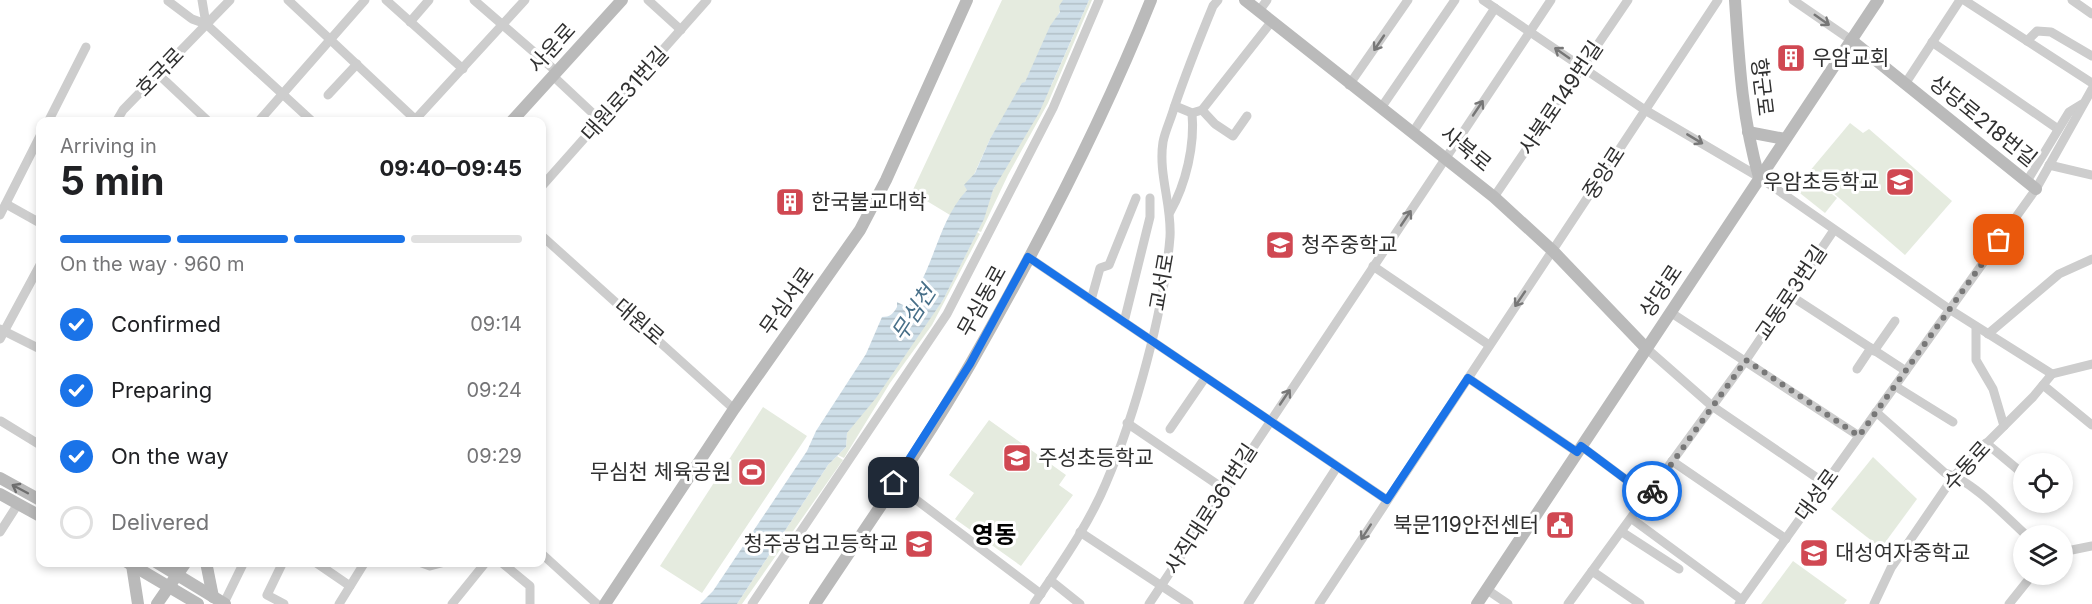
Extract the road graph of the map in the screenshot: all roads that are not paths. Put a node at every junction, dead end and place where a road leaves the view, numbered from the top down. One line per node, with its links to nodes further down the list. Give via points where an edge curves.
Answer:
1 (201, 0): 35 (street)
2 (230, 0): 35 (street, 호국로)
3 (288, 0): 39 (street)
4 (365, 0): 39 (street)
5 (386, 0): 34 (street)
6 (429, 0): 34 (street)
7 (474, 0): 36 (street)
8 (525, 0): 36 (street)
9 (622, 0): 49 (street, 사운로)
10 (648, 0): 37 (street)
11 (707, 0): 37 (street, 대원로31번길)
12 (967, 0): 120 (street, 무심서로, via 860,230)
13 (1099, 0): 187 (street, via 1053,108 947,314)
14 (1151, 0): 92 (street, 무심동로, via 1126,61)
15 (1218, 0): 57 (street, 교서로)
16 (1245, 0): 31 (street, 사북로)
17 (1267, 0): 31 (street)
18 (1408, 0): 52 (street, one-way to 52)
19 (1455, 0): 58 (street)
20 (1484, 0): 30 (street)
21 (1551, 0): 38 (street, 사직대로361번길)
22 (1629, 0): 46 (street, 사북로149번길)
23 (1718, 0): 59 (street, 중앙로)
24 (1735, 0): 73 (street, 향군로)
25 (1794, 0): 40 (street, one-way to 40)
26 (1878, 0): 40 (street, 상당로)
27 (1962, 0): 41 (street); 42 (street, 상당로218번길)
28 (2072, 0): 32 (street)
29 (168, 1): 35 (street)
30 (1495, 8): 38 (street); 72 (street)
31 (1259, 11): 33 (street, 사북로)
32 (2092, 14)
33 (1272, 21): 52 (street, 사북로); 60 (street)
34 (410, 22): 47 (street)
35 (206, 24): 48 (street, 호국로); 54 (street)
36 (502, 26): 47 (street); 49 (street)
37 (681, 30): 70 (street, 대원로31번길)
38 (1530, 31): 46 (street, one-way to 38); 76 (street, 사직대로361번길, one-way to 38)
39 (330, 40): 45 (street); 54 (street)
40 (1851, 40): 51 (street, 상당로218번길); 74 (street, 상당로)
41 (2027, 41): 44 (street, via 2037,31 2052,32); 50 (street)
42 (1932, 42): 51 (street, 상당로218번길); 71 (street)
43 (86, 47): 62 (street)
44 (2092, 56)
45 (357, 64): 55 (street); 67 (street)
46 (1582, 67): 59 (street); 82 (street, 사북로149번길)
47 (463, 69): 68 (street)
48 (158, 74): 63 (street, 호국로); 64 (street)
49 (555, 74): 69 (street, 사운로); 70 (street)
50 (2092, 83)
51 (1905, 84): 81 (street, 상당로218번길)
52 (1349, 85): 58 (street, 사북로)
53 (2092, 89): 56 (street, 대성로)
54 (282, 94): 65 (street); 66 (street)
55 (328, 95)
56 (2083, 104): 71 (street, via 2069,112); 77 (street, 대성로)
57 (1175, 106): 60 (street); 86 (street, 교서로, via 1163,142 1162,172)
58 (1381, 108): 72 (street, 사북로)
59 (1645, 110): 79 (street, one-way to 79); 91 (street, 중앙로)
60 (1197, 111): 61 (street, via 1233,136); 86 (street, 교서로, via 1183,185)
61 (1247, 116)
62 (51, 117)
63 (119, 117)
64 (204, 117)
65 (262, 117)
66 (307, 117)
67 (411, 117)
68 (419, 117)
69 (516, 117)
70 (601, 121): 80 (street, 대원로31번길)
71 (2058, 129): 81 (street)
72 (1413, 132): 76 (street, 사북로)
73 (1748, 132): 74 (street); 79 (street, 향군로)
74 (1785, 139): 79 (street, 상당로)
75 (36, 143): 85 (street)
76 (1447, 158): 82 (street, 사북로); 94 (street, 사직대로361번길, one-way to 76)
77 (2049, 165): 78 (street); 81 (street, 대성로)
78 (2092, 175)
79 (1759, 177): 89 (street); 99 (street, 상당로)
80 (546, 182)
81 (2031, 185): 98 (street, 대성로)
82 (1494, 197): 91 (street, 사북로)
83 (1136, 198): 97 (street, via 1108,265 1100,268)
84 (1150, 198): 101 (street, via 1150,217)
85 (6, 204): 87 (street); 88 (street)
86 (1170, 212): 105 (street, 교서로, via 1169,245)
87 (0, 215)
88 (36, 221)
89 (1834, 230): 96 (street, 교동로3번길); 98 (street)
90 (546, 240): 120 (street, 대원로)
91 (1552, 251): 106 (street, 중앙로, one-way to 106); 108 (street, 사북로)
92 (1028, 257): 97 (street); 138 (street, 무심동로, via 970,364)
93 (2092, 259): 104 (street, via 2059,274)
94 (1373, 266): 106 (street); 123 (street, 사직대로361번길, one-way to 94)
95 (36, 272): 103 (street)
96 (1791, 296): 109 (street); 110 (street, 교동로3번길)
97 (1091, 300): 101 (street)
98 (1949, 309): 102 (street); 113 (street, 대성로)
99 (1670, 312): 108 (street, 상당로); 110 (street)
100 (1895, 321): 109 (street)
101 (1124, 322): 105 (street)
102 (1976, 327): 104 (street); 127 (street, via 1976,360 1993,389)
103 (1, 333): 107 (street)
104 (1988, 334): 114 (street)
105 (1151, 341): 115 (street); 125 (street, 교서로)
106 (1490, 345): 116 (street, 중앙로)
107 (36, 347)
108 (1646, 348): 119 (street); 132 (street, 상당로)
109 (1873, 349): 112 (street); 113 (street)
110 (1746, 360): 119 (street, 교동로3번길); 129 (street)
111 (2092, 364): 114 (street)
112 (1857, 369)
113 (1906, 371): 118 (street, 대성로)
114 (2052, 374): 117 (street, 수동로)
115 (1205, 378): 123 (street); 128 (street)
116 (1468, 378): 132 (street); 144 (street, 중앙로)
117 (2043, 385): 126 (street); 127 (street, 수동로)
118 (1895, 386): 121 (street, 대성로); 124 (street)
119 (1712, 406): 133 (street, 교동로3번길); 139 (street)
120 (734, 409): 178 (street, 무심서로)
121 (1876, 412): 129 (street, 대성로); 136 (street, via 1945,474)
122 (0, 421): 130 (street)
123 (1269, 421): 135 (street); 140 (street, 사직대로361번길)
124 (1953, 422)
125 (1127, 423): 140 (street); 150 (street, 교서로, via 1106,484)
126 (2092, 424)
127 (2004, 426): 131 (street, 수동로)
128 (1170, 429)
129 (1859, 436): 139 (street, 대성로)
130 (36, 443)
131 (1986, 443): 134 (street); 136 (street, 수동로)
132 (1579, 449): 142 (street); 175 (street, 상당로)
133 (1672, 461): 142 (street, 교동로3번길); 152 (street)
134 (2013, 466)
135 (1337, 467): 144 (street); 193 (street)
136 (1954, 476): 148 (street); 199 (street, 수동로, via 1891,567)
137 (0, 478): 143 (street, one-way to 137)
138 (894, 483): 176 (street); 188 (street, 무심동로)
139 (1826, 484): 152 (street, 대성로)
140 (1224, 489): 173 (street, 사직대로361번길)
141 (0, 494): 145 (street)
142 (1648, 496): 147 (street, 교동로3번길)
143 (36, 498)
144 (1387, 500): 194 (street, 중앙로, one-way to 194)
145 (18, 504): 146 (street); 149 (street)
146 (36, 514)
147 (1632, 519): 151 (street, 교동로3번길); 179 (street)
148 (2014, 525)
149 (0, 532)
150 (1080, 532): 170 (street, 교서로); 173 (street)
151 (1622, 532): 167 (street); 168 (street, 교동로3번길)
152 (1785, 539): 179 (street, 대성로)
153 (2092, 546): 154 (street)
154 (2073, 550)
155 (546, 557): 178 (street)
156 (130, 567): 180 (street)
157 (134, 567): 174 (street)
158 (164, 567): 169 (street)
159 (183, 567): 169 (street)
160 (208, 567): 177 (street)
161 (241, 567): 177 (street)
162 (281, 567): 183 (street, via 267,595)
163 (322, 567): 172 (street)
164 (362, 567): 172 (street)
165 (482, 567): 185 (street)
166 (507, 567): 186 (street, via 530,586)
167 (1679, 569)
168 (1592, 572): 197 (street, 교동로3번길); 198 (street)
169 (177, 575): 174 (street); 177 (street)
170 (1050, 580): 176 (street, 교서로); 190 (street)
171 (2024, 585): 200 (street)
172 (350, 586): 184 (street)
173 (1161, 586): 191 (street, 사직대로361번길); 192 (street)
174 (169, 587): 181 (street); 182 (street)
175 (1486, 589): 195 (street, 상당로); 196 (street)
176 (1041, 594): 189 (street, 교서로)
177 (221, 602)
178 (601, 602)
179 (1741, 602)
180 (138, 604)
181 (157, 604)
182 (198, 604)
183 (284, 604)
184 (339, 604)
185 (452, 604)
186 (530, 604)
187 (752, 604)
188 (815, 604)
189 (1034, 604)
190 (1080, 604)
191 (1149, 604)
192 (1189, 604)
193 (1248, 604)
194 (1319, 604)
195 (1477, 604)
196 (1508, 604)
197 (1568, 604)
198 (1640, 604)
199 (1874, 604)
200 (2009, 604)

